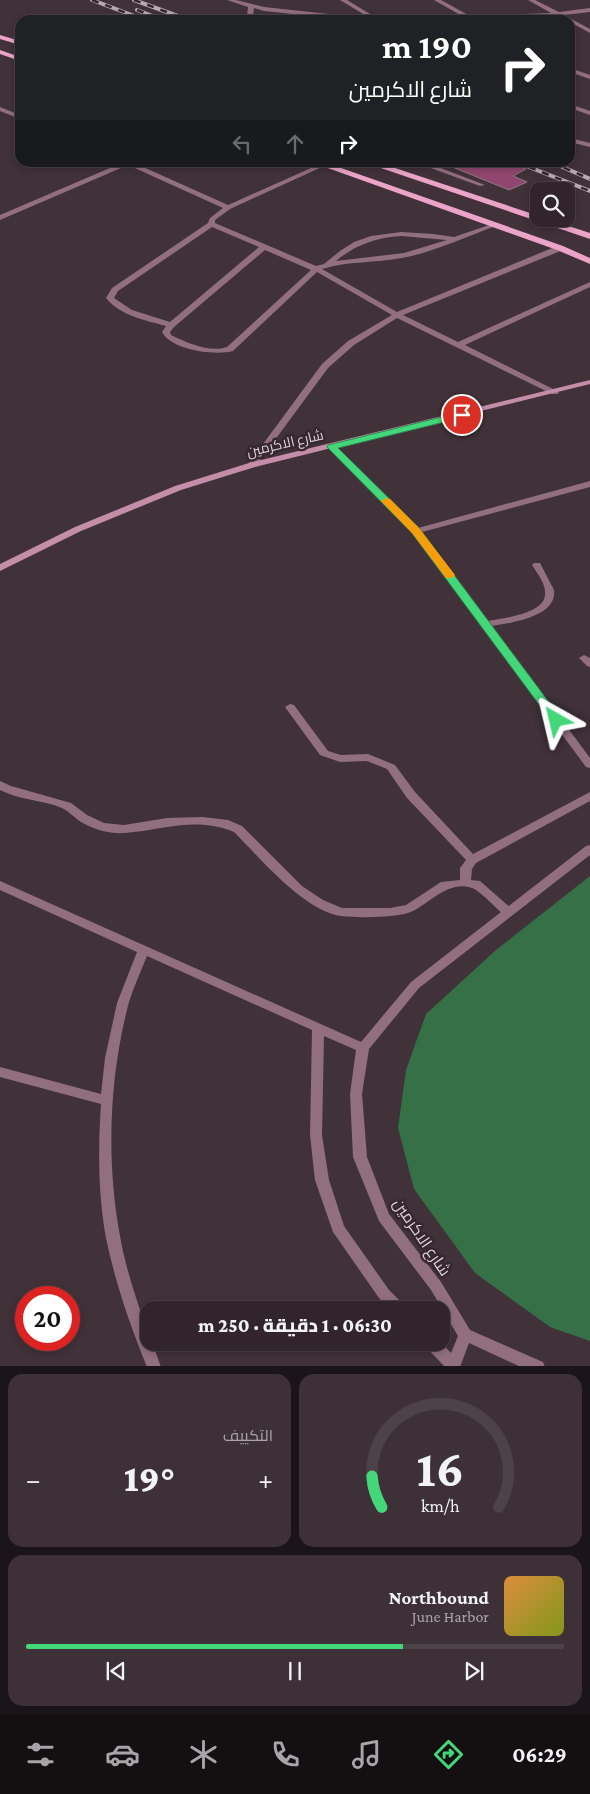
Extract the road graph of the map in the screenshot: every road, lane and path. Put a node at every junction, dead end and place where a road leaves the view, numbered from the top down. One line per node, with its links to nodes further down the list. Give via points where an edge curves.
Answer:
1 (230, 0): 5 (street)
2 (343, 0): 11 (street)
3 (437, 0): 12 (street)
4 (531, 0): 8 (street)
5 (251, 6): 7 (street); 9 (street)
6 (590, 10): 8 (street)
7 (310, 14): 10 (street)
8 (559, 14): 13 (street)
9 (250, 15)
10 (319, 15)
11 (368, 15)
12 (464, 15)
13 (537, 15)
14 (575, 23): 15 (street)
15 (590, 31)
16 (0, 37): 17 (main road)
17 (15, 42)
18 (0, 52): 19 (main road)
19 (15, 57)
20 (575, 72): 21 (street)
21 (590, 77)
22 (575, 108): 24 (street)
23 (0, 109): 25 (street)
24 (590, 113)
25 (15, 115)
26 (575, 141): 27 (street)
27 (590, 145)
28 (119, 167): 36 (street)
29 (137, 167): 35 (street)
30 (312, 167): 35 (street)
31 (327, 167): 38 (main road)
32 (382, 167): 39 (main road)
33 (431, 167): 34 (street)
34 (482, 186)
35 (228, 208): 37 (street, via 212,219)
36 (0, 218)
37 (211, 224): 41 (street); 48 (street, via 115,290 110,298 125,309)
38 (494, 225): 40 (street); 42 (main road)
39 (590, 236)
40 (456, 238): 44 (street, via 393,258); 44 (street, via 386,234 368,238 341,251)
41 (264, 247): 45 (street); 48 (street)
42 (560, 248): 43 (main road); 47 (street)
43 (590, 260)
44 (328, 264): 45 (street)
45 (316, 269): 47 (street); 48 (street, via 223,352 214,352 168,336 166,332)
46 (590, 284): 49 (street)
47 (397, 315): 49 (street); 53 (street, via 351,343 325,366)
48 (171, 325)
49 (458, 345): 51 (street)
50 (590, 382): 51 (street, شارع الاكرمين)
51 (555, 392): 52 (street, شارع الاكرمين)
52 (332, 447): 53 (street, شارع الاكرمين); 55 (street)
53 (252, 465): 57 (street, شارع الاكرمين, via 178,488 87,525)
54 (590, 484): 55 (street)
55 (416, 531): 58 (street)
56 (537, 566): 58 (street, via 548,585 550,597 546,605 537,613)
57 (0, 568)
58 (486, 624): 60 (street)
59 (290, 706): 64 (street, via 324,753 340,759 368,757 391,767 411,795)
60 (590, 765)
61 (0, 785): 65 (street, via 67,806 102,827 124,829 166,822 224,823 238,829 298,889 341,912 390,912 409,908 446,885)
62 (590, 796): 64 (street)
63 (590, 850): 67 (street)
64 (472, 860): 65 (street, via 466,868)
65 (465, 883): 67 (street, via 476,884)
66 (0, 885): 68 (street)
67 (508, 912): 70 (street, via 415,985)
68 (144, 950): 69 (street); 72 (street, via 123,1002 112,1057)
69 (318, 1028): 70 (street); 73 (street, via 316,1135 322,1180 338,1228)
70 (363, 1048): 74 (street, شارع الاكرمين, via 356,1094 360,1157 384,1217 436,1286)
71 (0, 1072): 72 (street)
72 (108, 1100): 76 (street, via 106,1170 113,1236 132,1311)
73 (391, 1301)
74 (465, 1335): 77 (street); 78 (street)
75 (439, 1351): 77 (street)
76 (154, 1366)
77 (453, 1366)
78 (538, 1366)

